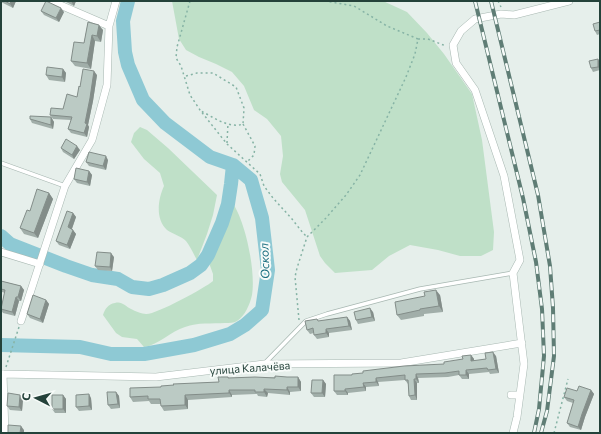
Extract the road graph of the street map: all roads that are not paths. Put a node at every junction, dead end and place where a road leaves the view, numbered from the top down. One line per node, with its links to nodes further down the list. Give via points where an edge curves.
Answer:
1 (51, 1): 4 (street)
2 (116, 1): 4 (street)
3 (569, 1): 9 (street, via 514,15 501,14 475,19 461,31 454,45 456,63 475,90 504,176 520,260)
4 (109, 26): 6 (street, via 107,85 92,140)
5 (1, 163): 6 (lane)
6 (66, 186): 8 (street)
7 (1, 252): 8 (street)
8 (41, 259): 10 (street)
9 (513, 273): 11 (street); 12 (lane, via 420,289 306,321)
10 (20, 321)
11 (522, 343): 12 (street, улица Калачёва, via 401,363); 15 (street, via 524,364)
12 (264, 364): 13 (street, улица Калачёва, via 156,377)
13 (2, 374): 16 (street)
14 (511, 395): 15 (street)
15 (520, 395): 17 (street)
16 (5, 433)
17 (513, 433)

